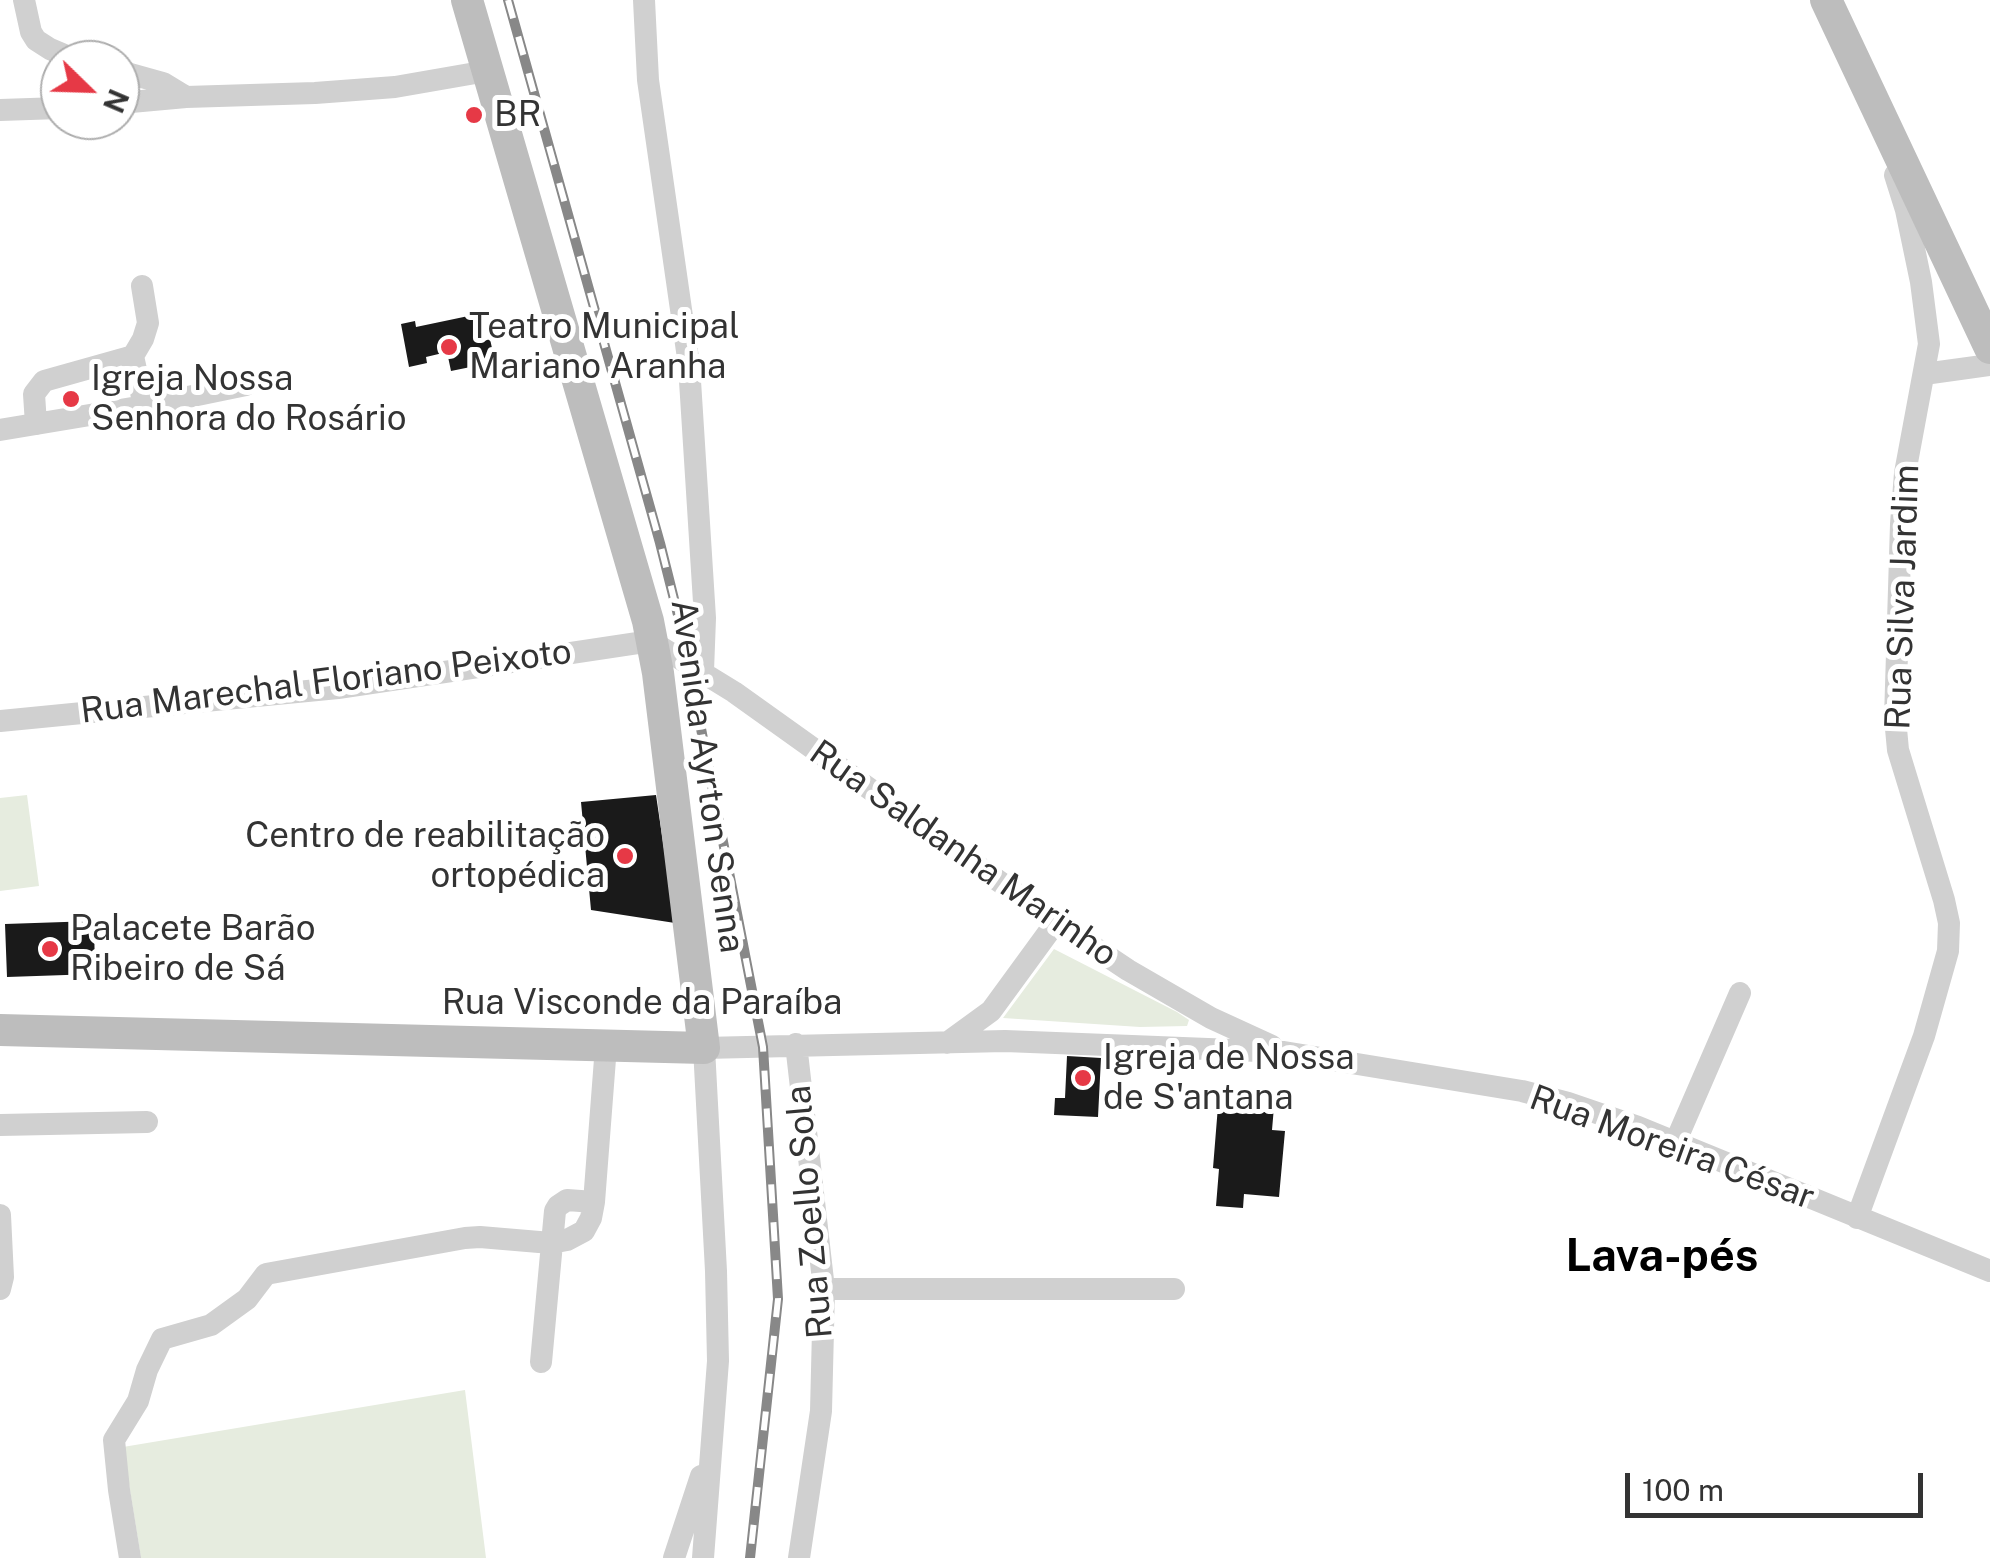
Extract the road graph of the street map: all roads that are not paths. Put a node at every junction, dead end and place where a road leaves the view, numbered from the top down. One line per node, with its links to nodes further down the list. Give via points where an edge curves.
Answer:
1 (24, 0): 5 (street)
2 (467, 0): 6 (main road, Avenida Ayrton Senna)
3 (644, 0): 23 (street, via 648,80 689,365)
4 (1826, 0): 8 (main road)
5 (40, 43)
6 (487, 71): 9 (street, via 395,87); 22 (main road, Avenida Ayrton Senna)
7 (140, 77): 9 (street)
8 (1865, 86): 14 (main road); 17 (street, Rua Silva Jardim, via 1906,210 1921,282 1929,344)
9 (186, 97): 10 (street)
10 (140, 101)
11 (40, 109): 12 (street)
12 (0, 110)
13 (142, 286): 15 (street, via 148,322)
14 (1990, 348)
15 (134, 356): 19 (street); 20 (street, via 44,381 34,394)
16 (1990, 365): 17 (street)
17 (1924, 374): 40 (street, Rua Silva Jardim, via 1905,473 1895,718 1898,750 1944,900 1948,951)
18 (246, 385): 19 (street)
19 (144, 406): 20 (street)
20 (36, 424): 21 (street)
21 (0, 430)
22 (651, 641): 23 (street, Rua Saldanha Marinho); 24 (street, Rua Marechal Floriano Peixoto, via 338,688); 33 (main road, Avenida Ayrton Senna)
23 (704, 671): 25 (street, Rua Saldanha Marinho)
24 (0, 721)
25 (1056, 922): 27 (street); 34 (street, Rua Saldanha Marinho, via 1177,1000)
26 (1740, 993): 37 (street)
27 (990, 1011): 29 (street); 30 (street)
28 (0, 1030): 32 (main road, Rua Visconde da Paraíba)
29 (1005, 1041): 30 (street, Rua Visconde da Paraíba); 34 (street, Rua Visconde da Paraíba)
30 (947, 1043): 31 (street, Rua Visconde da Paraíba)
31 (796, 1044): 33 (street, Rua Visconde da Paraíba); 44 (street, Rua Zoello Sola)
32 (606, 1046): 33 (main road, Rua Visconde da Paraíba); 38 (street)
33 (704, 1048): 47 (street, via 718,1343)
34 (1284, 1052): 37 (street, Rua Moreira César, via 1522,1091)
35 (147, 1122): 36 (street)
36 (0, 1126)
37 (1675, 1143): 40 (street, Rua Moreira César)
38 (594, 1202): 41 (street, via 584,1231); 41 (street, via 566,1200 558,1206)
39 (0, 1215): 43 (street)
40 (1857, 1218): 42 (street, Rua Moreira César)
41 (551, 1243): 46 (street); 48 (street, via 480,1236 266,1274 247,1299 211,1325 162,1339 114,1440)
42 (1990, 1271)
43 (0, 1289)
44 (824, 1289): 45 (street); 51 (street, Rua Zoello Sola, via 820,1411)
45 (1174, 1289)
46 (541, 1362)
47 (713, 1441): 49 (street); 50 (street)
48 (130, 1558)
49 (674, 1558)
50 (704, 1558)
51 (799, 1558)

